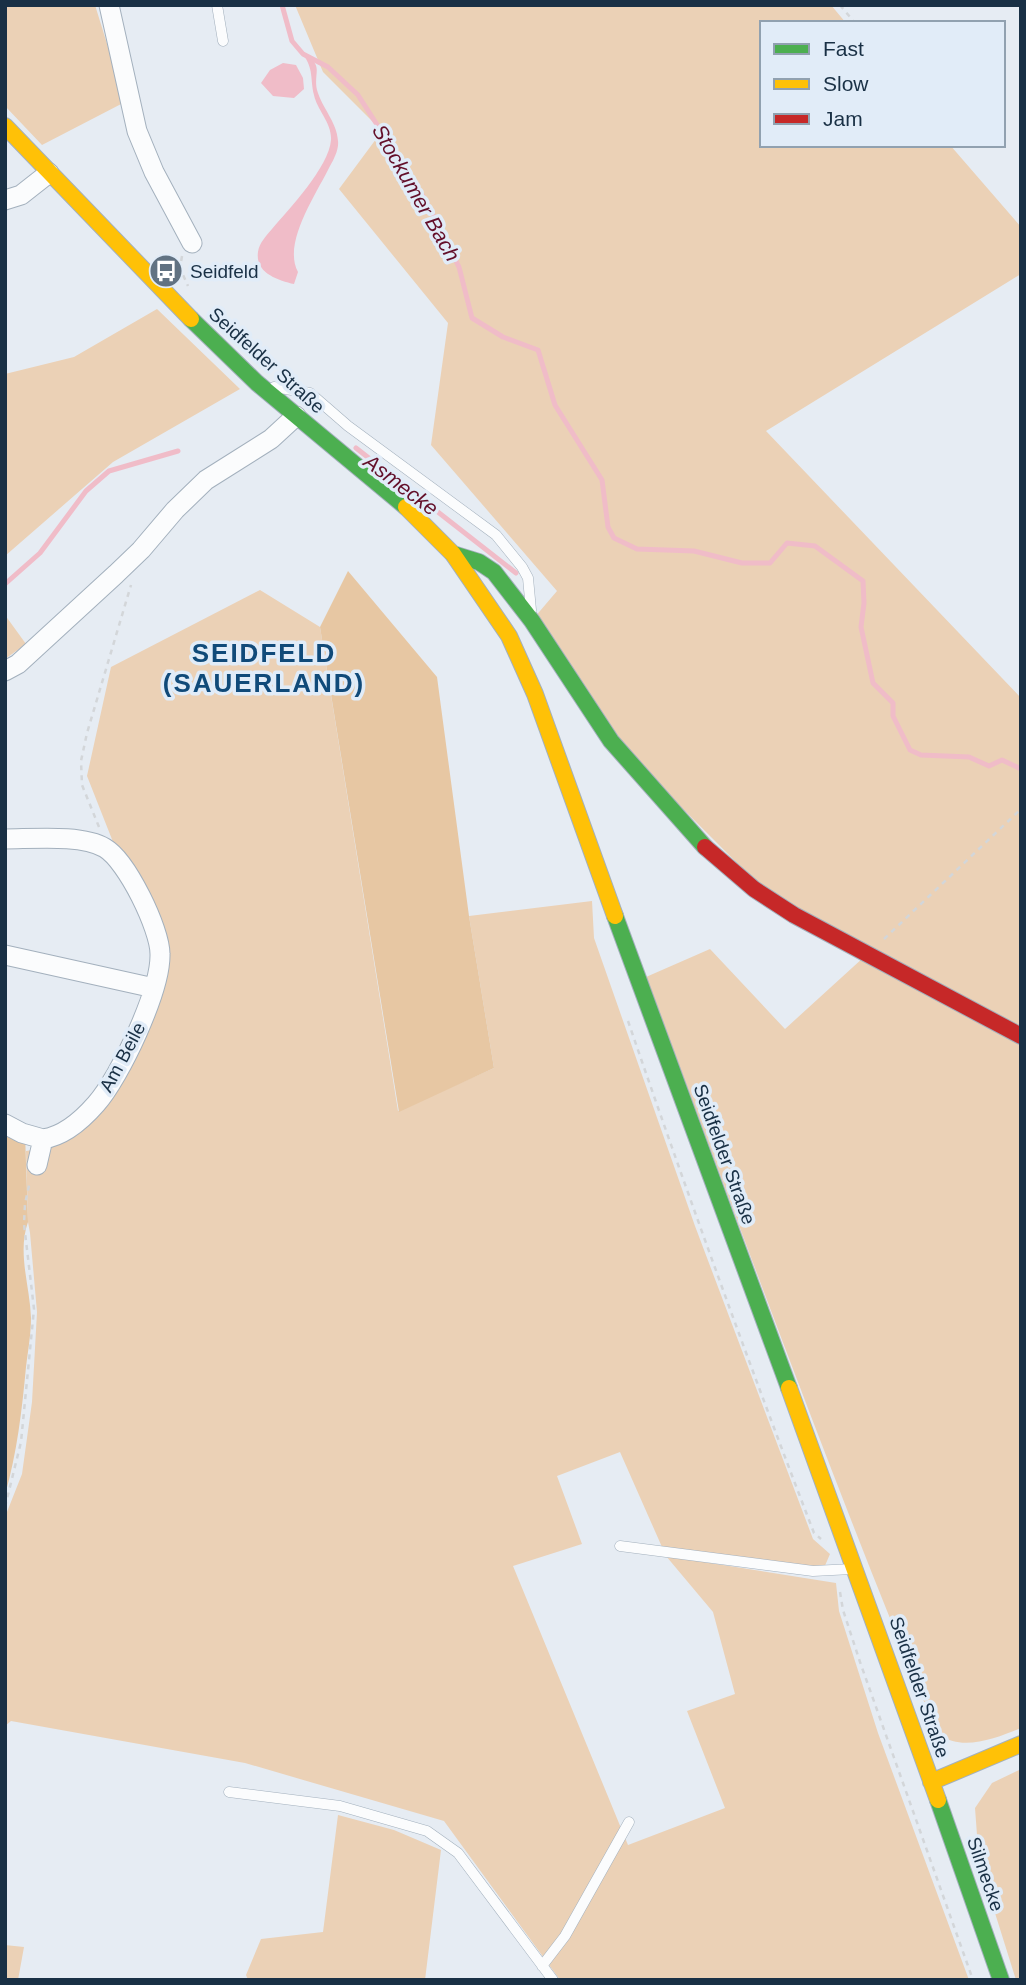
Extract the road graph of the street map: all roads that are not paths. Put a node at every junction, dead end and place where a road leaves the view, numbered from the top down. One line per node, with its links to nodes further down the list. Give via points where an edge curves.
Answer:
1 (109, 5): 7 (street, via 136,131)
2 (217, 5): 3 (lane)
3 (223, 41)
4 (5, 126): 5 (main road, Seidfelder Straße)
5 (49, 173): 6 (street, via 21,195); 8 (main road, Seidfelder Straße)
6 (5, 200)
7 (192, 243)
8 (257, 383): 9 (main road, Seidfelder Straße); 11 (lane, via 310,394 496,535 528,578)
9 (296, 416): 10 (main road, Seidfelder Straße, via 414,513); 12 (street, via 271,439 206,480 57,630)
10 (453, 554): 11 (main road, Seidfelder Straße, via 494,572); 21 (main road, Seidfelder Straße, via 522,662)
11 (531, 621): 16 (main road, Seidfelder Straße, via 611,741 706,849 794,915)
12 (5, 671)
13 (5, 839): 15 (street, Am Beile, via 84,841 104,847 123,865 159,937)
14 (5, 955): 15 (street)
15 (154, 988): 18 (street, Am Beile, via 106,1091 65,1131)
16 (1021, 1037)
17 (5, 1124): 18 (street)
18 (43, 1139): 19 (street)
19 (37, 1165)
20 (620, 1546): 21 (lane, via 813,1571)
21 (856, 1569): 23 (main road, Seidfelder Straße)
22 (1021, 1744): 23 (main road)
23 (931, 1782): 28 (main road, Silmecke)
24 (229, 1792): 26 (lane, via 340,1806 428,1831 458,1853)
25 (629, 1822): 26 (lane, via 565,1936)
26 (542, 1966): 27 (lane)
27 (553, 1980)
28 (1001, 1980)

